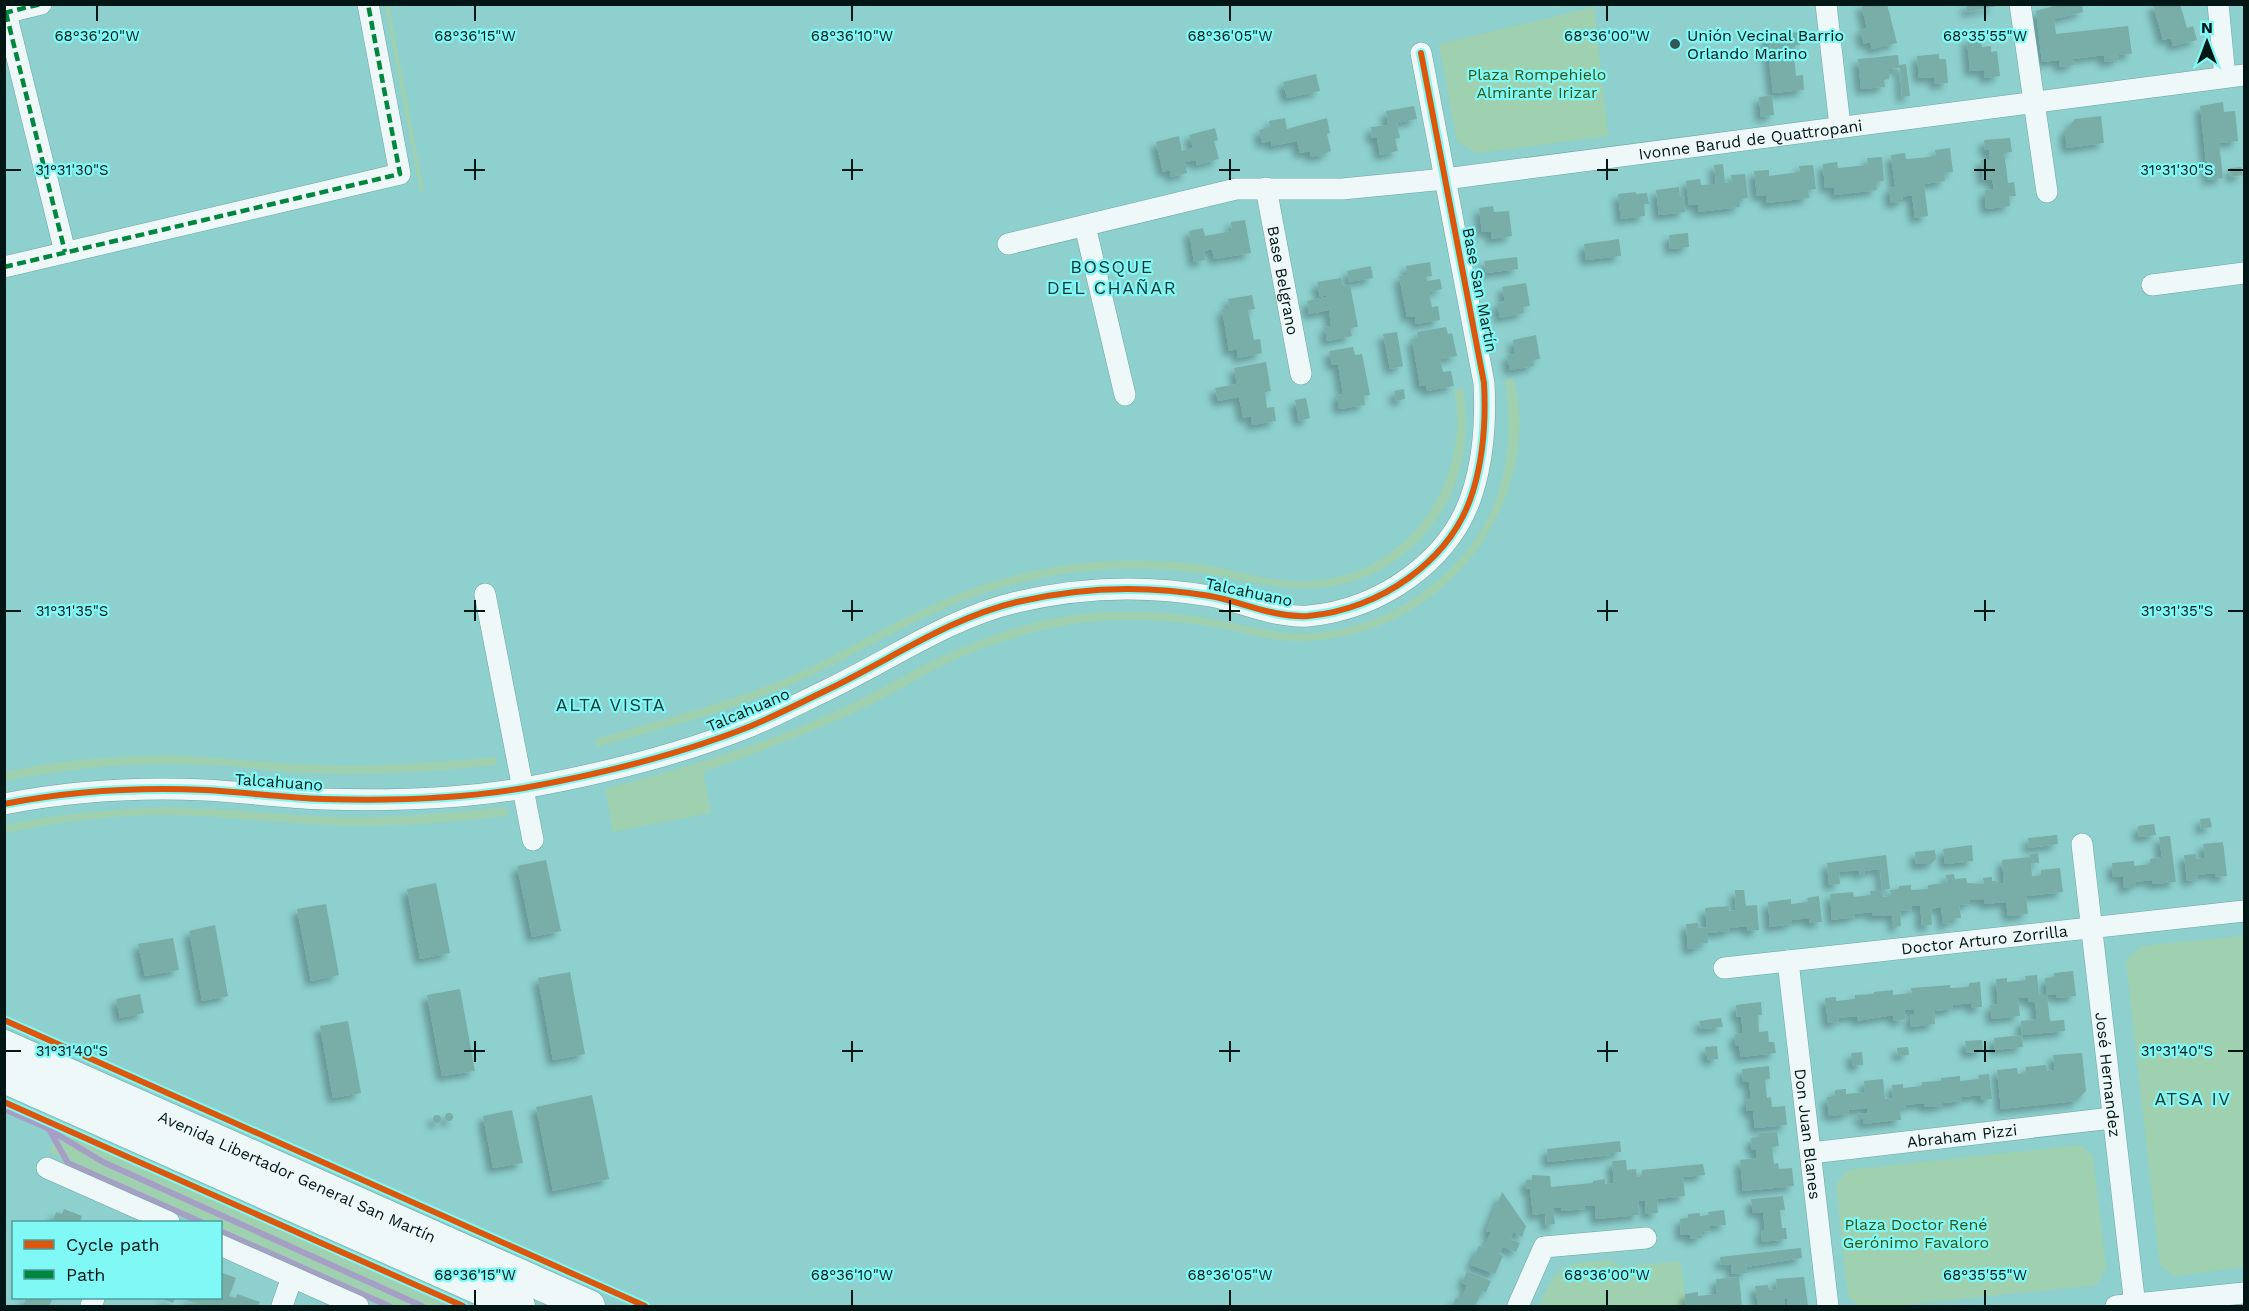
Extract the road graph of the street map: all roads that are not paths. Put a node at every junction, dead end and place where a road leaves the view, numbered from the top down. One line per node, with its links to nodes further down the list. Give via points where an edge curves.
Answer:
1 (41, 4): 6 (street)
2 (368, 4): 16 (street, via 400,174)
3 (1826, 4): 10 (street)
4 (2020, 4): 9 (street)
5 (2218, 4): 8 (street)
6 (5, 13): 16 (street)
7 (1421, 53): 11 (street, Base San Martín)
8 (2235, 76): 9 (street, Ivonne Barud de Quattropani)
9 (2034, 102): 10 (street, Ivonne Barud de Quattropani); 13 (street)
10 (1840, 126): 11 (street, Ivonne Barud de Quattropani)
11 (1445, 179): 12 (street, Ivonne Barud de Quattropani, via 1342,189); 22 (street, Base San Martín, via 1484,383 1486,417 1472,496)
12 (1266, 188): 14 (street, Ivonne Barud de Quattropani, via 1236,189); 20 (street, Base Belgrano)
13 (2047, 192)
14 (1085, 226): 15 (street, Ivonne Barud de Quattropani); 21 (street)
15 (1008, 244)
16 (65, 252): 17 (street)
17 (4, 267)
18 (2244, 273): 19 (street)
19 (2152, 285)
20 (1301, 374)
21 (1125, 395)
22 (1454, 530): 24 (street, Talcahuano, via 1435,556 1407,579 1382,594 1331,612 1305,616 1275,614 1216,597 1147,590 1104,589 1018,602 976,614 752,725 640,762)
23 (486, 594): 24 (street)
24 (522, 788): 25 (street, Talcahuano, via 439,797 344,799 209,790 114,791); 26 (street)
25 (4, 804)
26 (532, 840)
27 (2082, 844): 29 (street, José Hernandez)
28 (2244, 911): 29 (street, Doctor Arturo Zorrilla)
29 (2092, 928): 30 (street, Doctor Arturo Zorrilla); 34 (street, José Hernandez)
30 (1788, 961): 31 (street, Doctor Arturo Zorrilla); 35 (street, Don Juan Blanes)
31 (1724, 968)
32 (4, 1046): 46 (main road, Avenida Libertador General San Martín)
33 (4, 1077): 45 (main road, Avenida Libertador General San Martín)
34 (2112, 1118): 35 (street, Abraham Pizzi); 49 (street, José Hernandez)
35 (1811, 1153): 48 (street, Don Juan Blanes)
36 (47, 1168): 37 (street)
37 (124, 1213): 38 (street)
38 (165, 1221)
39 (1646, 1238): 47 (street, via 1544,1247)
40 (222, 1246): 41 (street)
41 (292, 1277): 43 (street); 44 (street)
42 (2244, 1293): 49 (street)
43 (282, 1306)
44 (358, 1306)
45 (519, 1306)
46 (589, 1306)
47 (1518, 1306)
48 (1828, 1306)
49 (2128, 1306)

